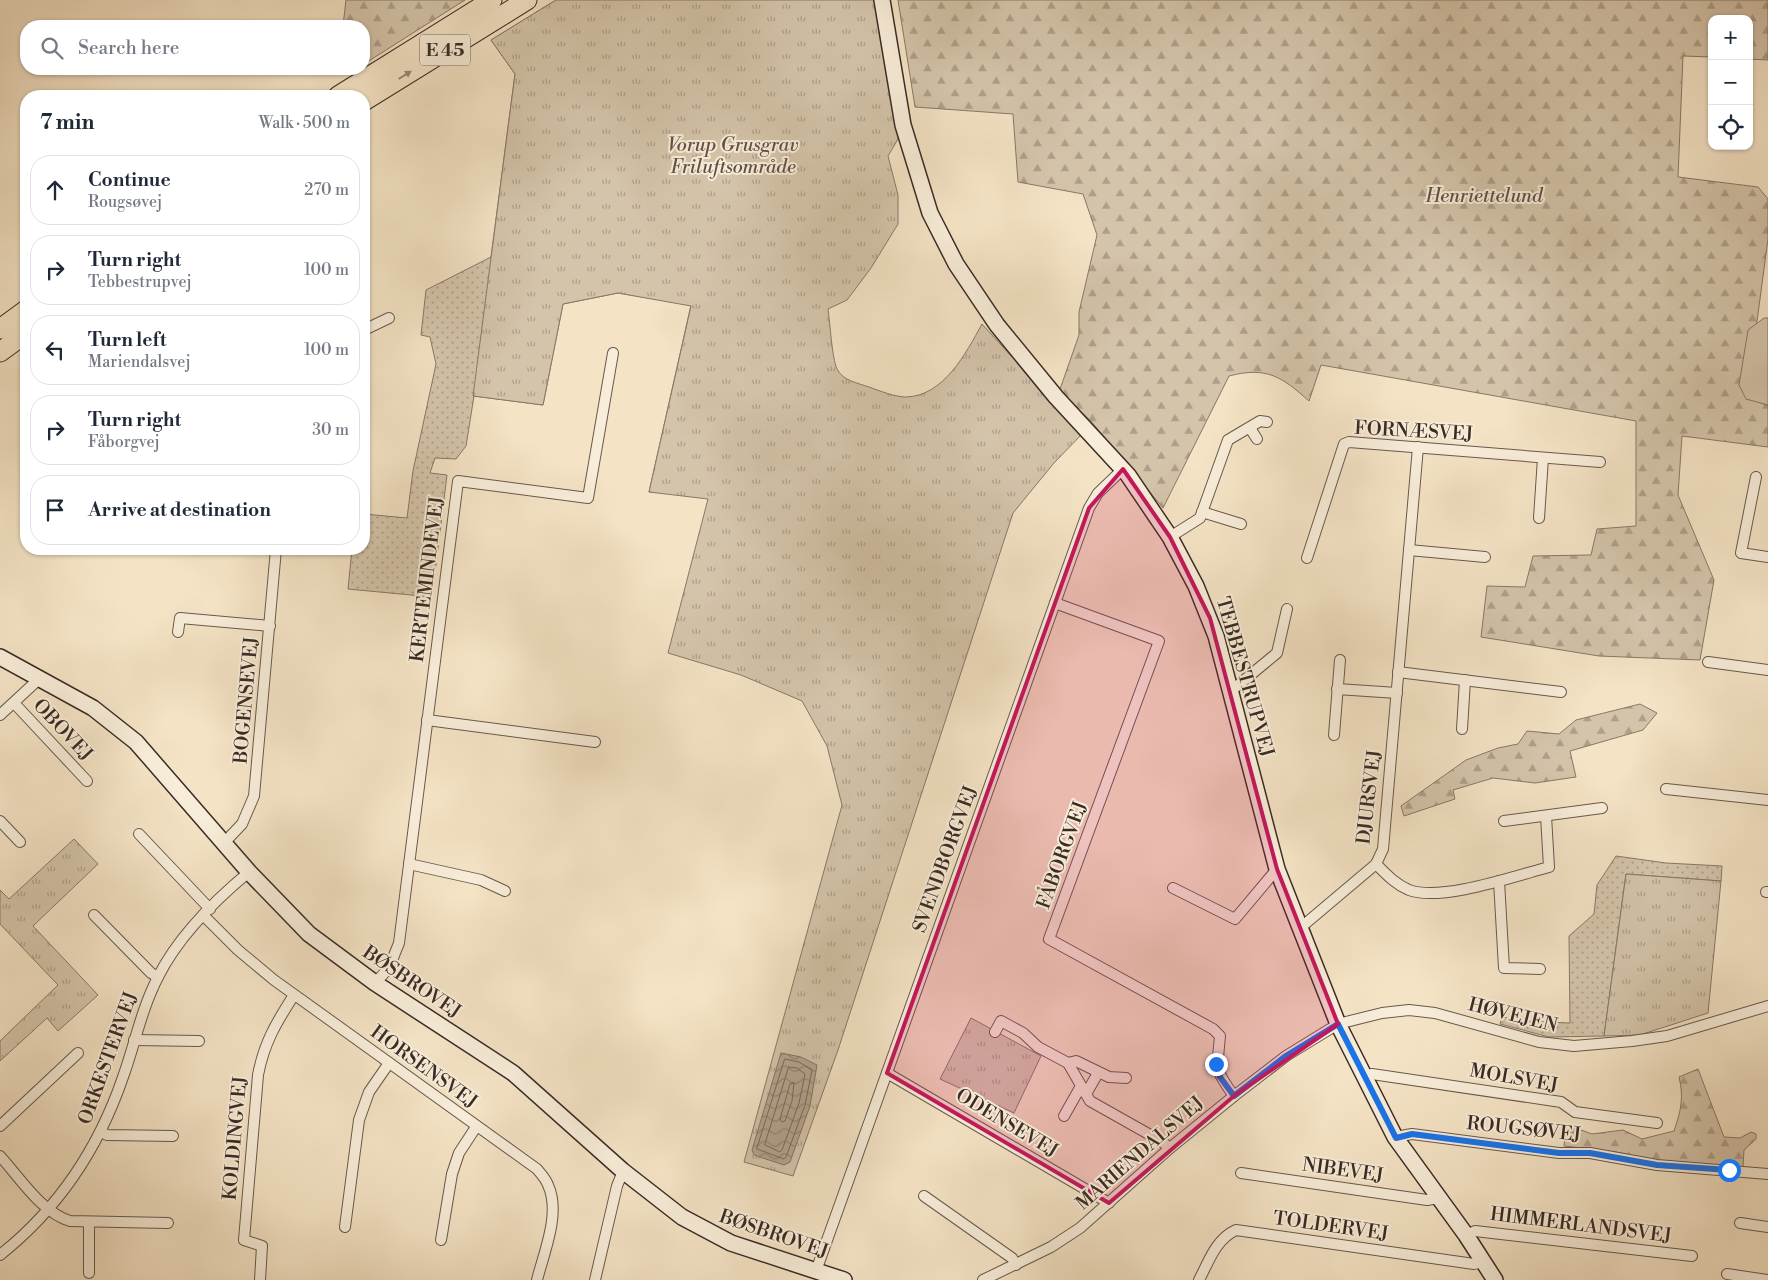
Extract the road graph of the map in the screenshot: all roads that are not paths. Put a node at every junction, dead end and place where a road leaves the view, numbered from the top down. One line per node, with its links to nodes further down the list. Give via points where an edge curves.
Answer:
1 (492, 0): 4 (highway, E 45)
2 (527, 0): 5 (highway, E 45, one-way to 2)
3 (882, 0): 19 (street, TEBBESTRUPVEJ, via 903,125 930,213 951,255 997,325 1041,380)
4 (348, 90)
5 (370, 97)
6 (20, 314): 9 (highway)
7 (389, 318): 8 (street)
8 (370, 327)
9 (0, 329)
10 (20, 337): 11 (highway)
11 (0, 352)
12 (613, 352): 47 (street, KERTEMINDEVEJ, via 588,498 458,481)
13 (1266, 422): 14 (street, via 1260,421)
14 (1250, 428): 15 (street); 21 (street, via 1228,440)
15 (1257, 439)
16 (1418, 447): 17 (street, FORNÆSVEJ); 25 (street, DJURSVEJ); 29 (street, FORNÆSVEJ, via 1344,444)
17 (1543, 458): 18 (street, FORNÆSVEJ); 22 (street)
18 (1600, 462)
19 (1123, 469): 24 (street, TEBBESTRUPVEJ); 30 (street, SVENDBORGVEJ, via 1098,493 1088,508)
20 (1756, 477): 28 (street, via 1741,553)
21 (1202, 512): 23 (street); 24 (street, via 1200,518)
22 (1539, 518)
23 (1241, 524)
24 (1170, 537): 42 (street, TEBBESTRUPVEJ, via 1210,618)
25 (1409, 550): 27 (street); 38 (street, DJURSVEJ)
26 (276, 555): 32 (street, BOGENSEVEJ)
27 (1485, 557)
28 (1768, 557)
29 (1307, 558)
30 (1055, 603): 83 (street, SVENDBORGVEJ); 88 (street, FÅBORGVEJ, via 1159,641 1049,939 1213,1029 1220,1036 1216,1064 1220,1077)
31 (1287, 609): 42 (street, via 1277,653)
32 (270, 626): 33 (street, via 180,618); 60 (street, BOGENSEVEJ, via 254,796 242,824)
33 (178, 632)
34 (0, 657): 39 (street, BØSBROVEJ)
35 (1340, 660): 41 (street)
36 (1708, 662): 37 (street)
37 (1768, 670)
38 (1398, 672): 40 (street); 44 (street, DJURSVEJ)
39 (40, 678): 45 (street, OBOVEJ); 60 (street, BØSBROVEJ, via 93,708 136,742)
40 (1465, 680): 43 (street); 48 (street)
41 (1337, 689): 44 (street); 49 (street)
42 (1231, 691): 63 (street, TEBBESTRUPVEJ)
43 (1561, 692)
44 (1397, 694): 62 (street, DJURSVEJ, via 1385,840)
45 (14, 703): 46 (street, OBOVEJ); 51 (street, OBOVEJ)
46 (0, 715)
47 (427, 720): 50 (street); 61 (street, KERTEMINDEVEJ)
48 (1462, 729)
49 (1334, 735)
50 (595, 742)
51 (86, 781)
52 (1666, 789): 53 (street)
53 (1768, 800)
54 (1602, 808): 55 (street)
55 (1546, 816): 57 (street); 65 (street, via 1550,867)
56 (0, 821): 59 (street)
57 (1504, 821)
58 (139, 834): 68 (street, HORSENSVEJ)
59 (20, 842)
60 (224, 844): 64 (street, BØSBROVEJ)
61 (409, 864): 67 (street, via 481,880); 73 (street, KERTEMINDEVEJ, via 399,943 389,968)
62 (1376, 864): 65 (street, via 1393,882 1426,894 1445,893); 70 (street, DJURSVEJ)
63 (1277, 869): 66 (street, via 1235,919); 70 (street, TEBBESTRUPVEJ)
64 (249, 872): 68 (street, ORKESTERVEJ); 73 (street, BØSBROVEJ, via 309,934)
65 (1498, 880): 71 (street, via 1504,968)
66 (1173, 888)
67 (505, 891)
68 (207, 912): 72 (street, ORKESTERVEJ, via 179,944); 74 (street, HORSENSVEJ, via 238,950)
69 (94, 915): 72 (street)
70 (1299, 929): 76 (street, TEBBESTRUPVEJ)
71 (1540, 969)
72 (158, 977): 78 (street, ORKESTERVEJ)
73 (375, 983): 98 (street, BØSBROVEJ, via 513,1073)
74 (294, 995): 81 (street, HORSENSVEJ); 119 (street, KOLDINGVEJ, via 262,1051 258,1075 244,1240 262,1246)
75 (1768, 1006): 76 (street, HØVEJEN, via 1667,1036 1574,1046 1539,1042 1435,1013 1409,1010)
76 (1338, 1024): 85 (street, TEBBESTRUPVEJ); 88 (street, MARIENDALSVEJ, via 1286,1056)
77 (995, 1032): 82 (street, via 1001,1021)
78 (134, 1040): 79 (street); 93 (street, ORKESTERVEJ)
79 (199, 1041)
80 (78, 1053): 91 (street)
81 (389, 1063): 92 (street, HORSENSVEJ); 108 (street, via 370,1092 359,1120)
82 (1068, 1063): 84 (street, via 1076,1061); 87 (street)
83 (887, 1073): 103 (street, ODENSEVEJ); 116 (street, SVENDBORGVEJ)
84 (1098, 1073): 86 (street); 87 (street)
85 (1363, 1076): 90 (street, MOLSVEJ, via 1372,1074 1551,1100 1575,1112); 95 (street, TEBBESTRUPVEJ)
86 (1126, 1078)
87 (1084, 1090): 89 (street); 96 (street, via 1090,1101)
88 (1234, 1096): 96 (street, MARIENDALSVEJ)
89 (1064, 1116)
90 (1657, 1123)
91 (0, 1126)
92 (476, 1127): 111 (street, via 459,1153 452,1174); 120 (street, HORSENSVEJ, via 537,1169 548,1185 553,1205)
93 (101, 1132): 94 (street, via 107,1135); 104 (street, ORKESTERVEJ, via 80,1168)
94 (173, 1136)
95 (1396, 1138): 100 (street, ROUGSØVEJ, via 1412,1134 1559,1153 1590,1153 1657,1165); 102 (street, TEBBESTRUPVEJ)
96 (1170, 1148): 103 (street, MARIENDALSVEJ)
97 (0, 1156): 104 (street)
98 (623, 1171): 116 (street, BØSBROVEJ, via 705,1231); 121 (street)
99 (1241, 1173): 102 (street, NIBEVEJ, via 1427,1200)
100 (1768, 1174)
101 (924, 1196): 115 (street, via 1012,1258)
102 (1439, 1198): 110 (street, TEBBESTRUPVEJ)
103 (1109, 1203): 115 (street, MARIENDALSVEJ, via 1080,1228)
104 (49, 1209): 105 (street, via 60,1218); 112 (street, ORKESTERVEJ)
105 (89, 1222): 106 (street); 117 (street)
106 (168, 1223)
107 (1740, 1223): 109 (street)
108 (346, 1227)
109 (1768, 1227)
110 (1466, 1235): 113 (street, HIMMERLANDSVEJ, via 1475,1231); 114 (street, TEBBESTRUPVEJ)
111 (441, 1240)
112 (0, 1255)
113 (1692, 1256)
114 (1483, 1262): 124 (street, TOLDERVEJ, via 1474,1264 1236,1230 1219,1242); 125 (street, TEBBESTRUPVEJ)
115 (1016, 1266): 123 (street, MARIENDALSVEJ)
116 (816, 1271): 122 (street, BØSBROVEJ)
117 (89, 1273)
118 (1728, 1274): 126 (street)
119 (260, 1280)
120 (537, 1280)
121 (595, 1280)
122 (844, 1280)
123 (983, 1280)
124 (1199, 1280)
125 (1495, 1280)
126 (1767, 1280)

